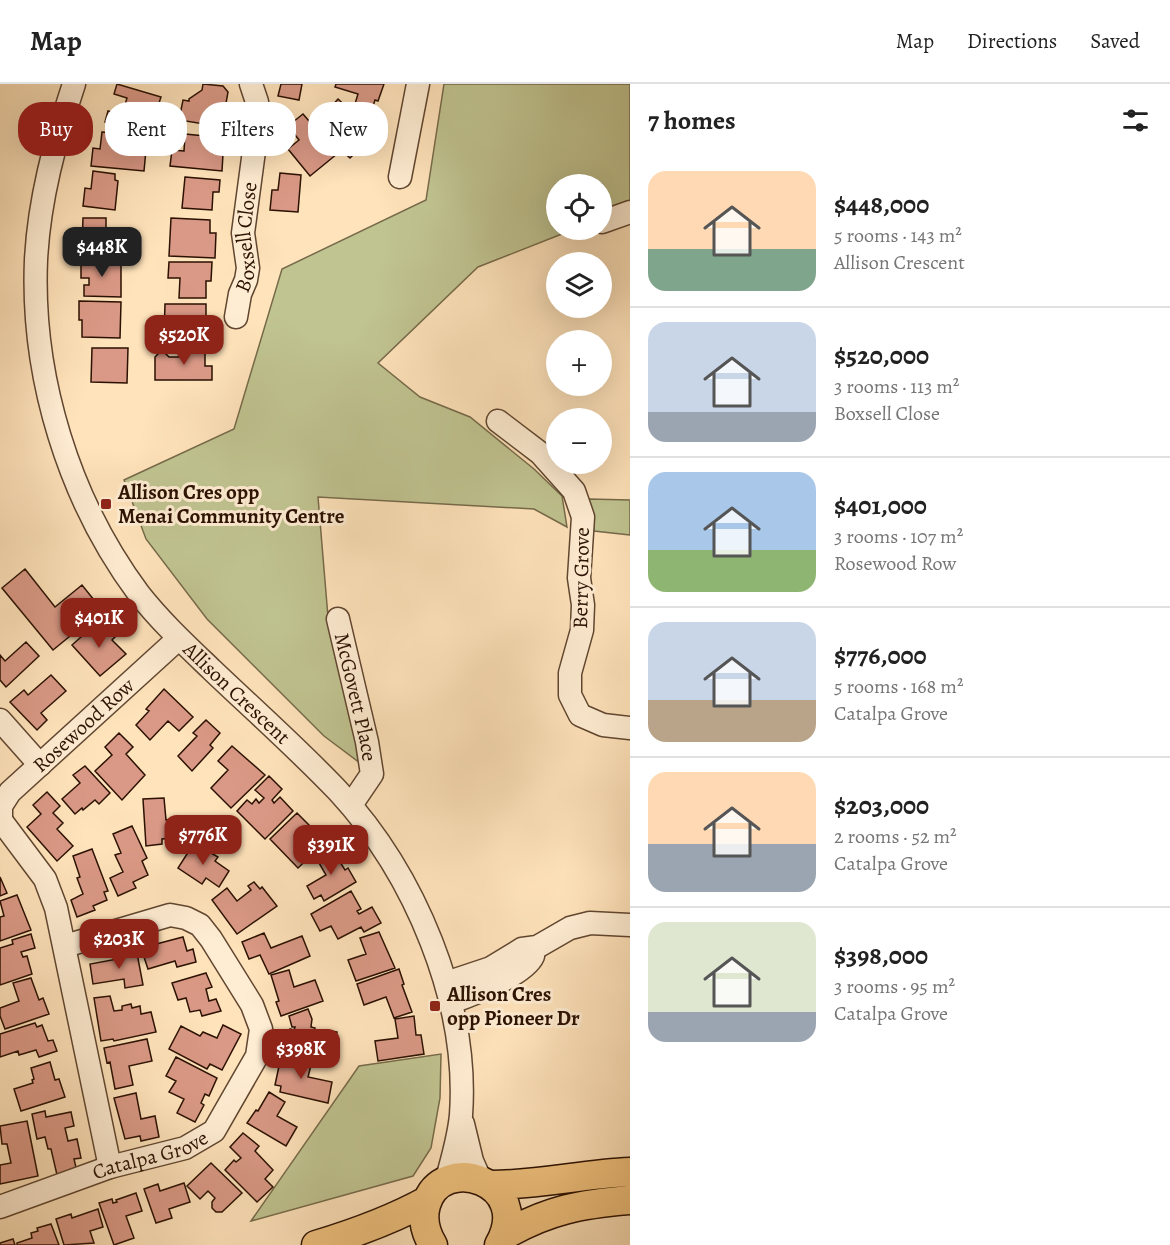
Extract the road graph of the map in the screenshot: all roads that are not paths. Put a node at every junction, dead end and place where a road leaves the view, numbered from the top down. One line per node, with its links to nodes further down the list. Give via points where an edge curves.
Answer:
1 (74, 84): 10 (street, Allison Crescent, via 46,184 36,260 37,316 44,370 59,431 93,521 137,590)
2 (251, 84): 7 (street, Boxsell Close, via 258,121 243,233 247,274)
3 (418, 84): 4 (street)
4 (400, 177)
5 (630, 212): 6 (street)
6 (612, 218)
7 (236, 317)
8 (498, 422): 12 (street, Berry Grove, via 540,453 574,491 583,517 579,578 583,604 582,630 570,673 570,695 580,715)
9 (338, 619): 14 (street, McGovett Place, via 372,774)
10 (178, 639): 13 (street, Rosewood Row); 14 (street, Allison Crescent)
11 (0, 720): 13 (street)
12 (630, 728)
13 (40, 765): 15 (street, Rosewood Row, via 10,792 1,806)
14 (351, 805): 18 (street, Allison Crescent, via 401,880 432,942)
15 (0, 819): 17 (street, via 45,879)
16 (630, 926): 18 (street, via 590,923 570,928 537,947 522,949)
17 (65, 946): 20 (street); 20 (street, Catalpa Grove, via 156,918 186,918 200,925 211,939 252,1005 261,1029 257,1056 214,1131 185,1148)
18 (449, 993): 19 (street, Allison Crescent, via 457,1025)
19 (461, 1117): 22 (street, via 472,1161); 23 (street, via 452,1161)
20 (110, 1167): 25 (street, Catalpa Grove)
21 (630, 1172): 22 (main road, via 520,1185)
22 (486, 1182): 23 (main road, via 465,1176); 26 (main road, via 501,1195 506,1207 508,1222)
23 (437, 1191): 27 (main road, via 400,1215); 28 (main road, via 424,1222)
24 (630, 1200): 26 (main road, via 554,1212 526,1223)
25 (0, 1206)
26 (502, 1240)
27 (316, 1245)
28 (433, 1245)

